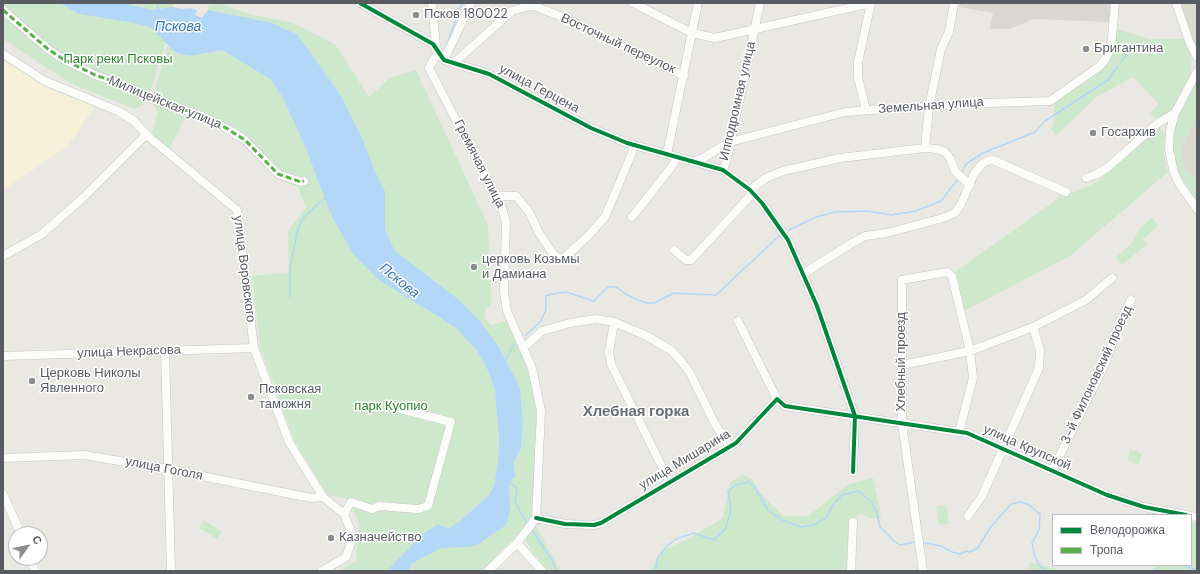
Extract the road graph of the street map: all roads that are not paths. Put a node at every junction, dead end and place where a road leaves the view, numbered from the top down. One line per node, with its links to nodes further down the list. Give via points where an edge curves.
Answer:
1 (360, 3): 14 (street, via 433,44)
2 (432, 3): 14 (street)
3 (471, 3): 17 (street)
4 (633, 3): 13 (street)
5 (698, 3): 13 (street)
6 (760, 3): 12 (street, Ипподромная улица)
7 (871, 3): 12 (street); 22 (street, via 858,62 858,77)
8 (954, 3): 21 (street)
9 (1115, 3): 21 (street, Земельная улица, via 1111,48 1106,58 1100,66 1054,99)
10 (1176, 3): 16 (street, via 1189,42)
11 (3, 10): 33 (street, Милицейская улица, via 63,59 95,75 202,116 226,128 245,140 278,174)
12 (754, 30): 13 (street, via 715,38); 25 (street, Ипподромная улица)
13 (692, 33): 20 (street)
14 (438, 52): 17 (street); 37 (street, Гремячая улица, via 429,68)
15 (3, 54): 24 (street, улица Воровского, via 60,88 118,111 134,121)
16 (1197, 56)
17 (444, 60): 18 (street, улица Герцена)
18 (455, 62): 20 (street, Восточный переулок, via 512,11 532,5 567,19); 26 (street, улица Герцена, via 489,74 591,128)
19 (1197, 72): 23 (street)
20 (684, 76): 28 (street)
21 (929, 106): 22 (street, Земельная улица); 27 (street)
22 (866, 110): 25 (street, Земельная улица, via 846,112)
23 (1175, 113): 32 (street, via 1158,123 1107,168); 38 (street, via 1170,130 1171,165 1180,185)
24 (146, 135): 41 (street, via 85,196 42,234); 49 (street, улица Воровского, via 237,210)
25 (730, 142): 30 (street, Земельная улица); 31 (street, Ипподромная улица)
26 (633, 144): 28 (street, улица Герцена); 37 (street, via 632,153 605,217 579,246 564,258 554,255 529,212 516,196)
27 (925, 148): 34 (street, via 945,152 955,171); 35 (street, via 840,158 783,171 766,178)
28 (667, 154): 29 (street, улица Герцена)
29 (677, 157): 30 (street, улица Герцена); 39 (street)
30 (693, 161): 31 (street, улица Герцена)
31 (723, 170): 35 (street, Ипподромная улица)
32 (1086, 178)
33 (304, 181)
34 (970, 185): 36 (street, via 982,164 993,160); 42 (street, via 955,213 895,231 865,236)
35 (751, 191): 40 (street, via 691,260 686,260); 42 (street, Ипподромная улица, via 788,240)
36 (1066, 192)
37 (497, 196): 48 (street, Гремячая улица, via 506,223 504,292 507,311)
38 (1197, 209)
39 (632, 217)
40 (674, 250)
41 (3, 256)
42 (803, 274): 56 (street, Ипподромная улица)
43 (1112, 278): 47 (street, via 1086,300)
44 (1131, 300): 63 (street, 3-й Филоновский проезд, via 1120,321 1105,364)
45 (738, 321): 54 (street)
46 (614, 322): 48 (street, via 596,319 542,331); 59 (street, via 660,342 681,361); 65 (street, via 609,352 611,364)
47 (1033, 326): 51 (street); 60 (street, via 1040,350 1039,368)
48 (522, 346): 73 (street, Гремячая улица, via 532,368 541,411)
49 (254, 348): 50 (street, улица Некрасова); 67 (street, улица Воровского, via 289,442)
50 (165, 351): 52 (street, улица Некрасова); 62 (street)
51 (970, 351): 53 (street); 53 (street, Хлебный проезд, via 952,276 947,272 902,280); 58 (street, via 973,378)
52 (3, 356)
53 (902, 365): 57 (street, Хлебный проезд)
54 (777, 399): 56 (street, via 785,406); 59 (street, улица Мишарина, via 753,427)
55 (400, 409): 69 (street, via 451,422 428,506 418,509 379,506 372,509 351,502)
56 (855, 416): 57 (street, улица Крупской); 64 (street, Ипподромная улица)
57 (902, 423): 58 (street, улица Крупской); 82 (street, Хлебный проезд)
58 (959, 432): 60 (street, улица Крупской, via 967,432)
59 (730, 447): 65 (street, улица Мишарина)
60 (1004, 448): 63 (street, улица Крупской); 72 (street, via 982,496)
61 (3, 458): 62 (street, улица Гоголя, via 84,455)
62 (167, 469): 67 (street, улица Гоголя, via 311,498); 77 (street)
63 (1052, 471): 68 (street, улица Крупской, via 1107,495 1144,507)
64 (853, 472)
65 (669, 481): 73 (street, улица Мишарина, via 594,525)
66 (3, 494): 75 (street)
67 (323, 497): 69 (street, улица Воровского)
68 (1148, 506): 70 (street); 71 (street, улица Крупской)
69 (344, 514): 78 (street, улица Воровского, via 353,536 346,557)
70 (1144, 514)
71 (1182, 514)
72 (968, 516)
73 (535, 520): 76 (street)
74 (853, 522): 81 (street)
75 (17, 526)
76 (520, 540): 79 (street); 80 (street)
77 (171, 571)
78 (322, 571)
79 (488, 571)
80 (542, 571)
81 (851, 571)
82 (923, 571)

